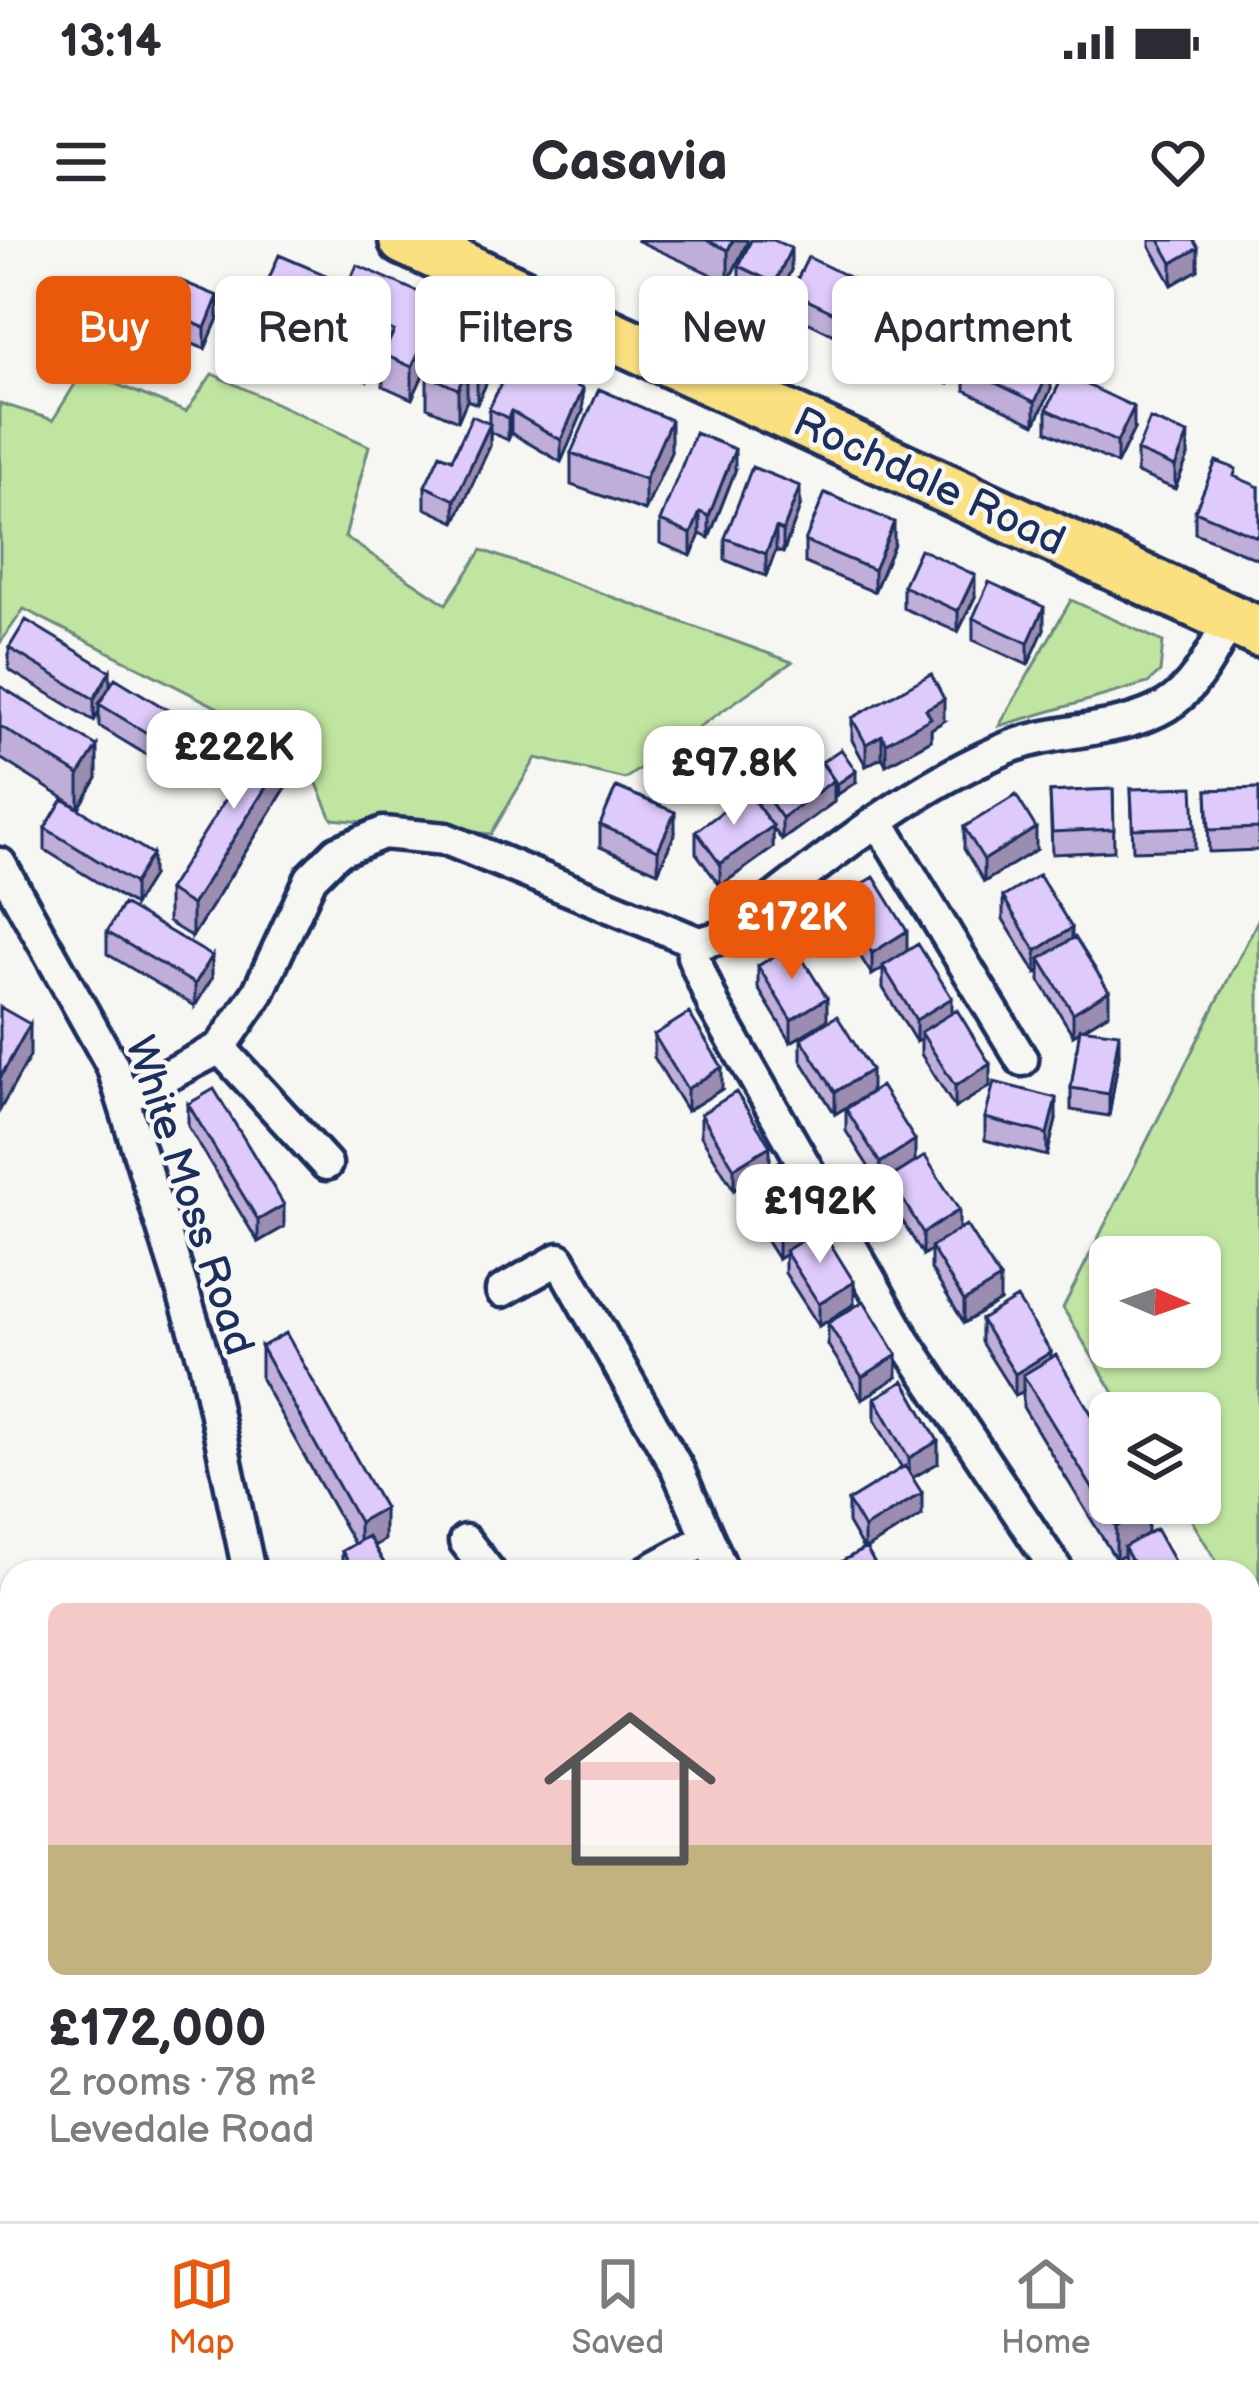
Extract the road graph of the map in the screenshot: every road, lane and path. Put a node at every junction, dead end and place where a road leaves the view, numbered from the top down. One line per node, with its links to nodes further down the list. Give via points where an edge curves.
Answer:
1 (404, 240): 2 (main road, Rochdale Road)
2 (1245, 625): 3 (street, via 1164,708 1011,747)
3 (878, 821): 5 (street, via 726,936); 7 (street)
4 (0, 864): 8 (street, White Moss Road, via 112,1065)
5 (699, 944): 6 (street, via 446,839 383,832 337,852 311,878 257,993); 17 (street, via 697,972 904,1340)
6 (220, 1048): 8 (street); 9 (street)
7 (1022, 1060)
8 (123, 1099): 13 (street, White Moss Road, via 205,1362)
9 (326, 1164)
10 (502, 1292): 11 (street, via 559,1259 677,1468)
11 (705, 1540): 15 (street); 16 (street)
12 (465, 1541): 14 (street)
13 (246, 1560)
14 (480, 1560)
15 (669, 1560)
16 (716, 1560)
17 (1050, 1560)

